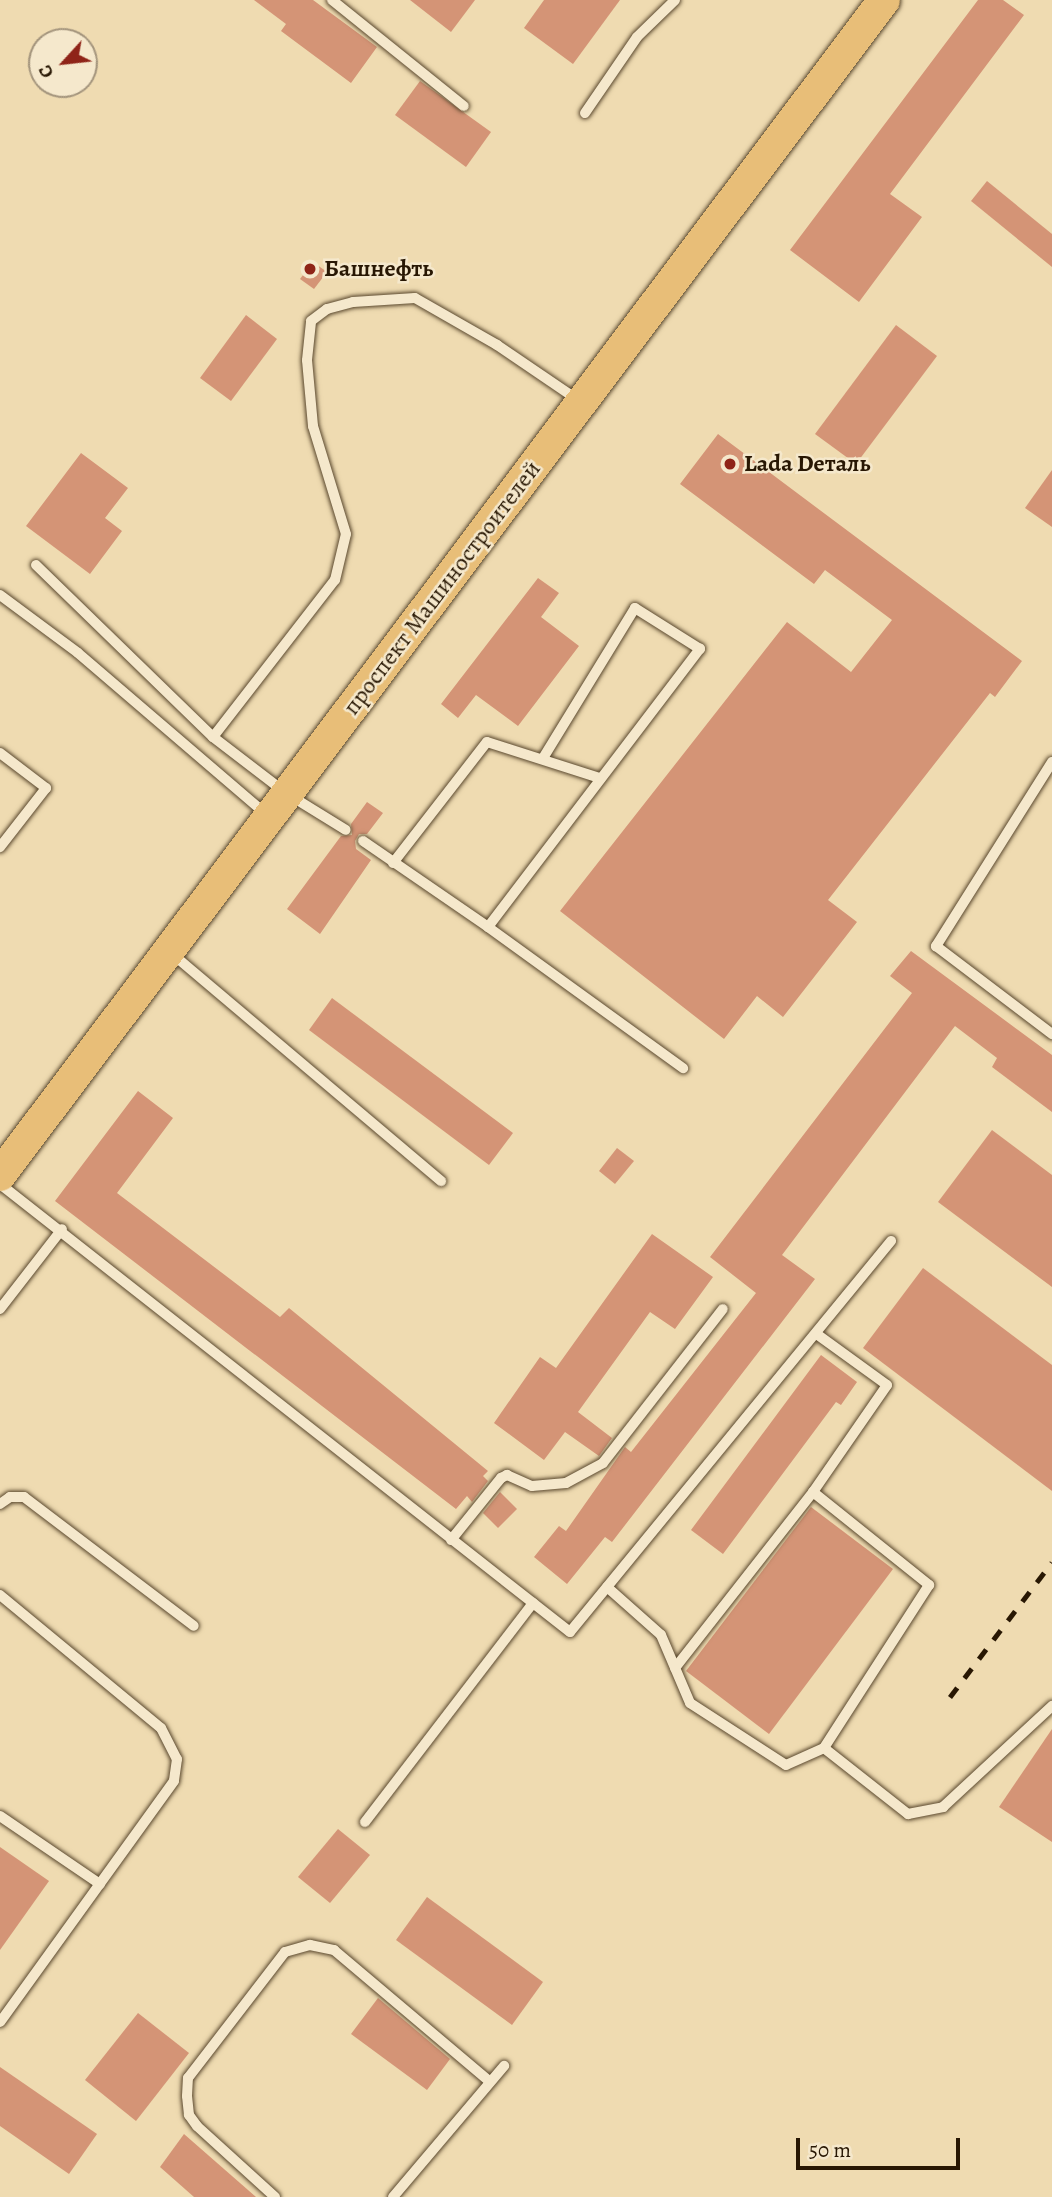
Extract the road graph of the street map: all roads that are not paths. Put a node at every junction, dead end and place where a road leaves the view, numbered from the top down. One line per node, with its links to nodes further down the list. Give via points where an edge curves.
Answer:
1 (332, 0): 4 (lane)
2 (675, 0): 5 (lane, via 637,37)
3 (884, 0): 6 (main road, проспект Машиностроителей)
4 (464, 106)
5 (585, 113)
6 (583, 404): 9 (lane, via 497,345 415,298 353,302 327,309 311,321 306,337 313,426 346,534 335,580); 14 (main road, проспект Машиностроителей)
7 (36, 565): 9 (lane)
8 (0, 595): 14 (lane)
9 (213, 737): 14 (lane)
10 (0, 753): 17 (lane, via 46,788)
11 (543, 758): 13 (lane); 13 (lane, via 635,608 700,649); 18 (lane, via 486,742)
12 (1052, 762): 21 (lane, via 936,946)
13 (600, 778): 19 (lane)
14 (277, 805): 15 (lane); 20 (main road, проспект Машиностроителей)
15 (346, 830)
16 (363, 841): 18 (lane)
17 (0, 847)
18 (393, 863): 19 (lane)
19 (488, 928): 22 (lane)
20 (170, 952): 23 (main road, проспект Машиностроителей); 24 (lane)
21 (1052, 1034)
22 (683, 1068)
23 (0, 1175)
24 (441, 1181)
25 (0, 1184): 26 (lane)
26 (62, 1229): 28 (lane); 33 (lane)
27 (891, 1241): 30 (lane)
28 (0, 1309)
29 (723, 1309): 33 (lane, via 603,1463 566,1483 531,1486 507,1475 501,1478)
30 (818, 1335): 31 (lane, via 887,1385); 34 (lane)
31 (813, 1492): 38 (lane); 40 (lane, via 929,1585)
32 (0, 1504): 37 (lane, via 10,1497 24,1497)
33 (451, 1540): 36 (lane)
34 (607, 1587): 36 (lane, via 570,1632); 38 (lane, via 661,1635)
35 (0, 1595): 43 (lane, via 161,1728 177,1759 174,1781)
36 (533, 1604): 42 (lane)
37 (194, 1626)
38 (675, 1668): 40 (lane, via 690,1703 786,1765)
39 (1052, 1706): 40 (lane, via 943,1807 908,1814)
40 (824, 1748)
41 (0, 1816): 43 (lane)
42 (365, 1822)
43 (100, 1884): 44 (lane)
44 (0, 2022)
45 (504, 2066): 46 (lane)
46 (490, 2082): 47 (lane, via 334,1950 310,1945 285,1952 188,2078 187,2096 189,2115 197,2126); 48 (lane)
47 (275, 2197)
48 (393, 2197)

